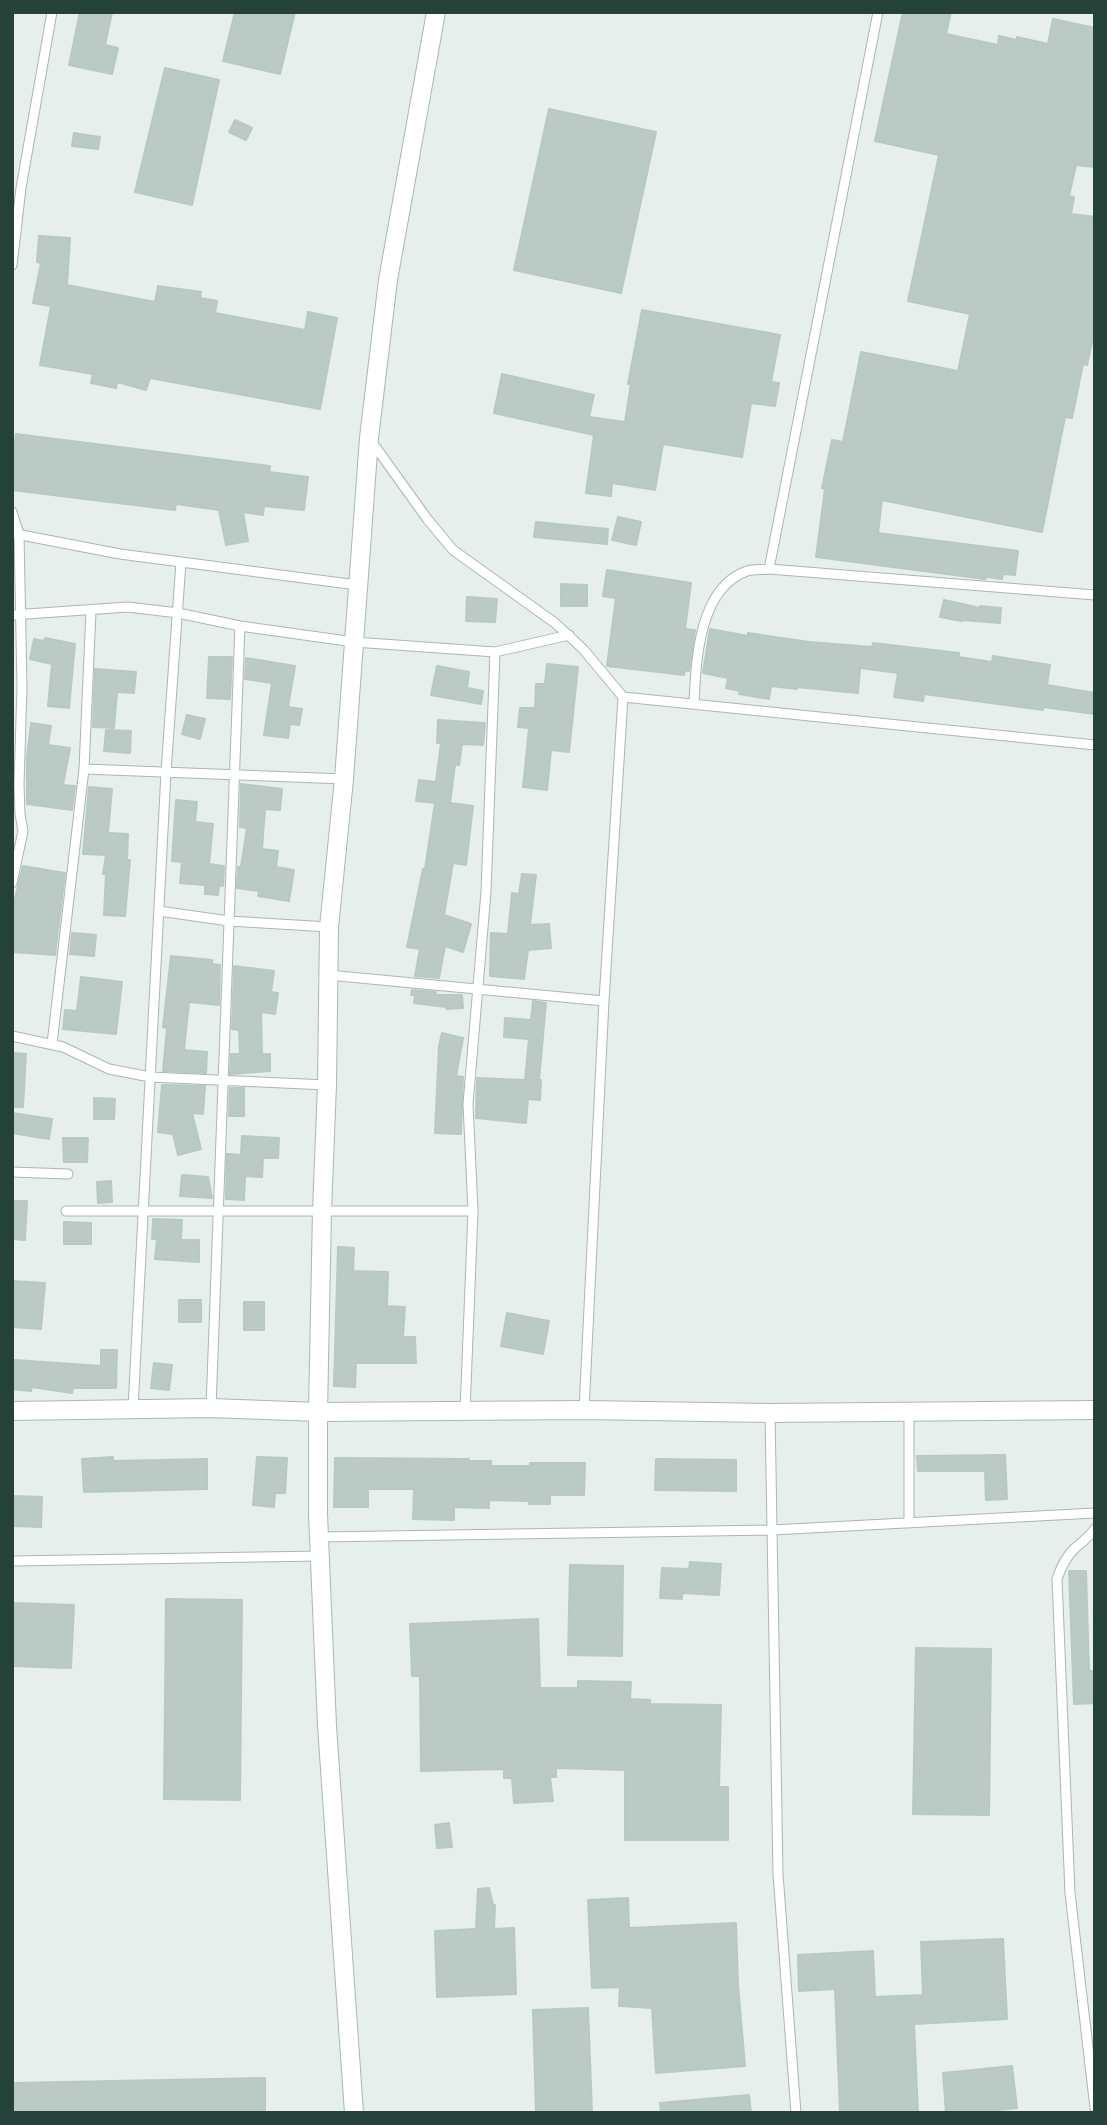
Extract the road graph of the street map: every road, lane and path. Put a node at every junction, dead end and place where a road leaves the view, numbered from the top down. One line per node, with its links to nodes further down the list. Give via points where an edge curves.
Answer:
1 (52, 12): 4 (lane)
2 (436, 12): 5 (street, via 388,280)
3 (878, 12): 9 (lane)
4 (12, 265)
5 (369, 438): 10 (street); 16 (lane, via 453,550)
6 (12, 512): 7 (lane)
7 (15, 534): 8 (lane); 14 (lane)
8 (181, 562): 10 (lane); 13 (lane)
9 (769, 569): 11 (lane); 20 (lane, via 748,571 719,593 697,650)
10 (357, 585): 17 (street)
11 (1095, 595)
12 (91, 611): 13 (lane, via 128,607); 14 (lane); 22 (lane)
13 (178, 613): 15 (lane); 23 (lane)
14 (17, 615): 26 (lane, via 23,831)
15 (240, 626): 17 (lane); 24 (lane)
16 (569, 635): 18 (lane); 19 (lane)
17 (354, 642): 18 (lane); 25 (street)
18 (495, 652): 31 (lane, via 486,892)
19 (623, 697): 20 (lane); 32 (lane)
20 (694, 704): 21 (lane)
21 (1095, 745)
22 (84, 769): 23 (lane); 34 (lane)
23 (166, 772): 24 (lane); 27 (lane)
24 (234, 774): 25 (lane); 28 (lane)
25 (344, 779): 29 (street)
26 (12, 884)
27 (159, 911): 28 (lane); 35 (lane)
28 (229, 921): 29 (lane); 36 (lane)
29 (329, 927): 30 (street)
30 (328, 975): 31 (lane); 37 (street)
31 (476, 988): 32 (lane); 44 (lane, via 468,1104)
32 (604, 1001): 47 (lane)
33 (12, 1036): 34 (lane)
34 (52, 1044): 35 (lane, via 109,1069)
35 (150, 1077): 36 (lane); 40 (lane)
36 (223, 1080): 37 (lane); 42 (lane)
37 (327, 1085): 43 (street)
38 (12, 1172): 39 (lane)
39 (68, 1174)
40 (143, 1210): 41 (lane); 42 (lane); 45 (lane)
41 (66, 1211)
42 (218, 1211): 43 (lane); 46 (lane)
43 (322, 1211): 44 (lane); 50 (street)
44 (473, 1211): 51 (lane)
45 (133, 1408): 46 (street); 49 (street)
46 (211, 1408): 50 (street)
47 (584, 1410): 51 (street); 53 (street)
48 (1095, 1410): 52 (street)
49 (12, 1411)
50 (318, 1412): 51 (street); 58 (street)
51 (466, 1412)
52 (909, 1412): 53 (street); 55 (lane)
53 (770, 1413): 57 (lane)
54 (1095, 1513): 55 (lane)
55 (909, 1523): 57 (lane)
56 (1095, 1529): 61 (lane, via 1064,1561 1057,1579 1070,1893)
57 (772, 1531): 58 (lane); 63 (lane, via 778,1874)
58 (320, 1537): 59 (street)
59 (320, 1556): 60 (lane); 62 (street)
60 (12, 1560)
61 (1095, 2108)
62 (354, 2113)
63 (796, 2113)

